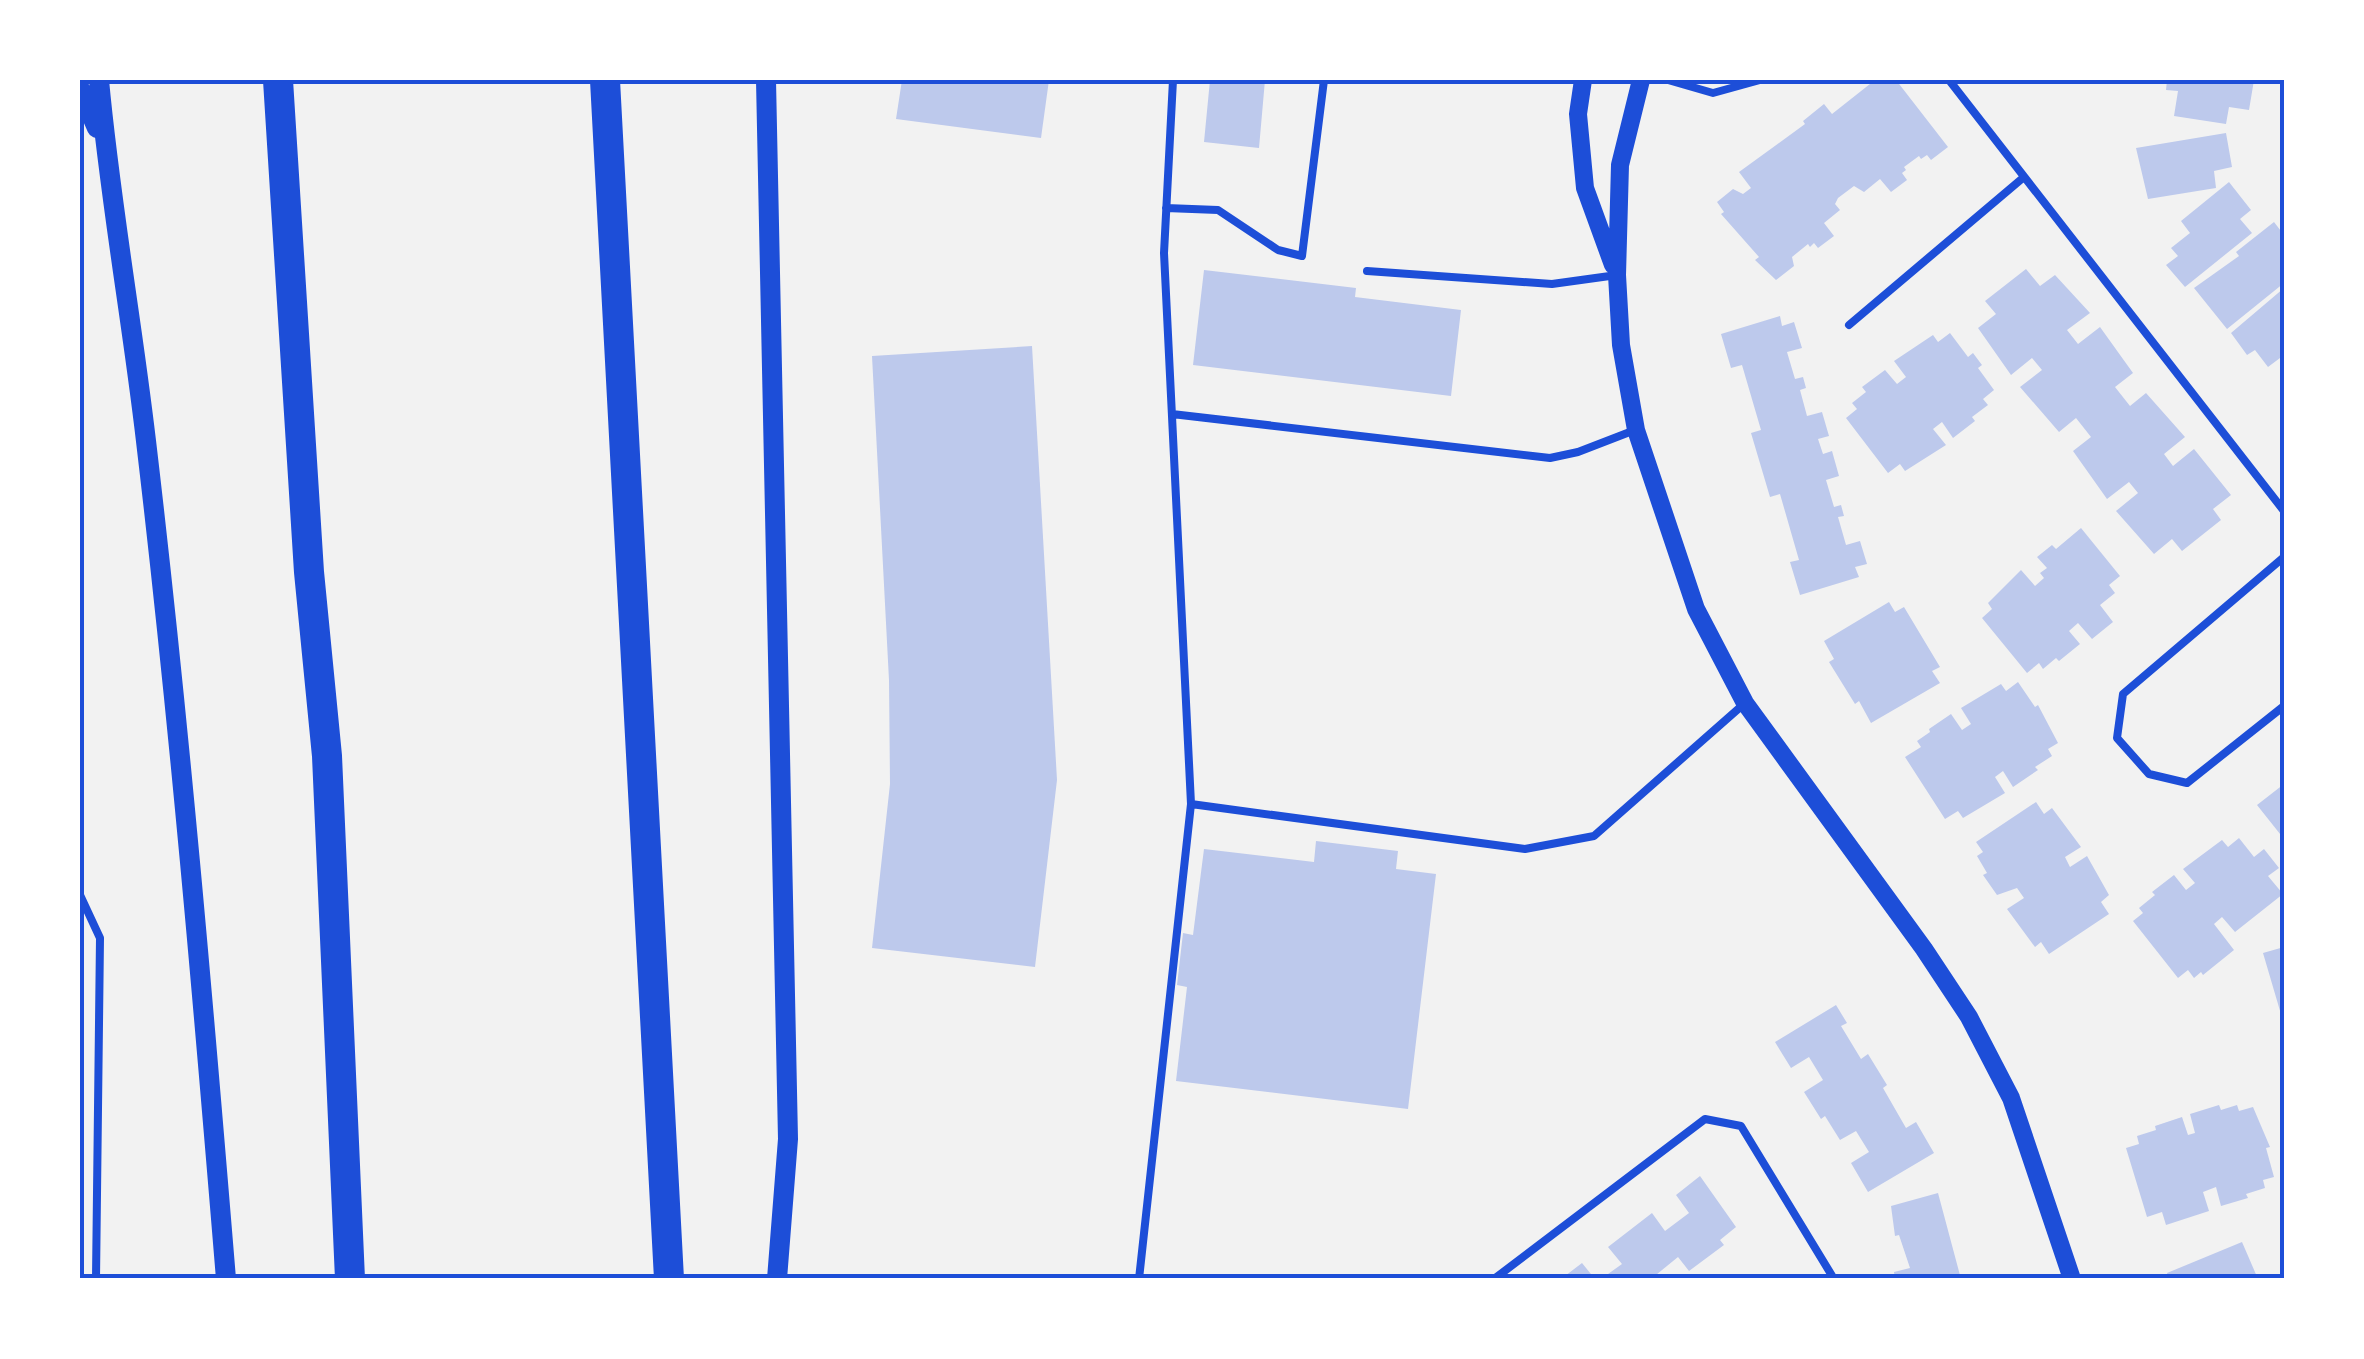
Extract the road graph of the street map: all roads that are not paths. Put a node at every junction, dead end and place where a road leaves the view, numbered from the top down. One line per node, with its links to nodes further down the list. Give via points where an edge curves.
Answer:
1 (278, 80): 27 (highway, via 327,756)
2 (605, 80): 28 (highway)
3 (1173, 80): 13 (lane)
4 (1324, 80): 13 (lane, via 1302,256 1278,250 1218,210)
5 (1583, 80): 15 (street, via 1578,114 1584,188)
6 (1641, 80): 15 (street, via 1620,165)
7 (1668, 80): 8 (lane, via 1713,93)
8 (1760, 80)
9 (1948, 80): 12 (lane)
10 (95, 84): 26 (main road, via 150,479)
11 (764, 84): 29 (main road, via 788,1139)
12 (2024, 178): 16 (lane); 19 (lane)
13 (1166, 208): 17 (lane)
14 (1367, 271): 15 (lane, via 1552,284)
15 (1616, 275): 18 (street)
16 (1849, 324)
17 (1172, 414): 18 (lane, via 1550,458); 23 (lane)
18 (1636, 430): 21 (street, via 1696,609)
19 (2284, 511)
20 (2284, 557): 22 (lane, via 2123,694 2117,738 2149,774 2187,783)
21 (1745, 703): 23 (lane, via 1594,836 1525,849); 33 (street, via 1968,1017 2011,1098)
22 (2284, 706)
23 (1191, 804): 30 (lane)
24 (80, 895): 25 (lane, via 100,938)
25 (96, 1279)
26 (226, 1279)
27 (350, 1279)
28 (669, 1279)
29 (777, 1279)
30 (1139, 1279)
31 (1494, 1279): 32 (lane, via 1705,1120 1741,1126)
32 (1834, 1279)
33 (2072, 1279)

